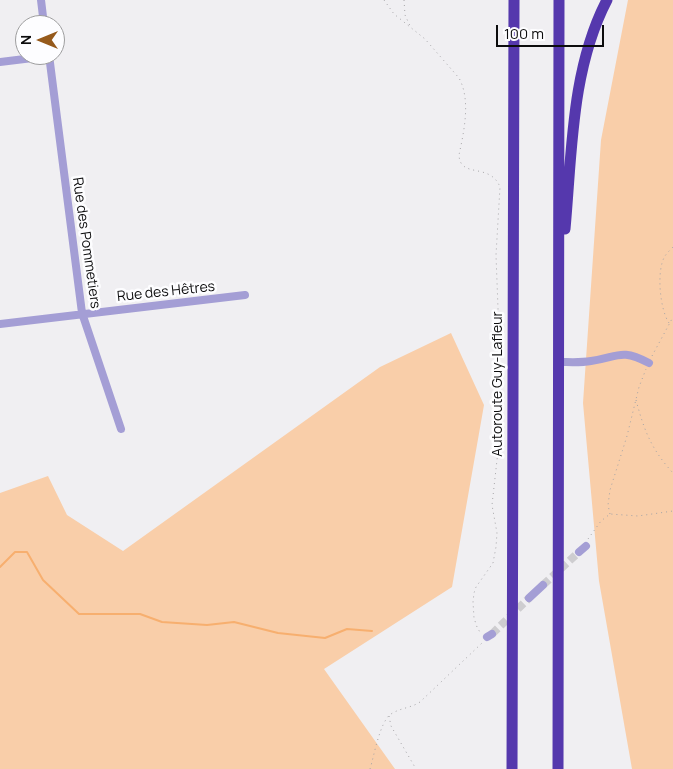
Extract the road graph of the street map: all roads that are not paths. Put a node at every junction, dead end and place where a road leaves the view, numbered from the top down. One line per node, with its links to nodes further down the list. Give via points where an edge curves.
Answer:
1 (41, 0): 5 (street)
2 (514, 0): 20 (highway, Autoroute Guy-Lafleur)
3 (559, 0): 10 (highway)
4 (607, 0): 10 (highway, via 591,39 579,89)
5 (43, 15)
6 (15, 60): 7 (street)
7 (0, 62)
8 (50, 65): 11 (street, Rue des Pommetiers)
9 (245, 295): 11 (street, Rue des Hêtres)
10 (559, 305): 13 (highway)
11 (82, 314): 12 (street, Rue des Hêtres); 15 (street, Rue des Pommetiers)
12 (0, 324)
13 (559, 362): 14 (street, via 585,362 627,354); 21 (highway)
14 (648, 363)
15 (121, 429)
16 (586, 546): 17 (street)
17 (578, 552)
18 (543, 585): 19 (street)
19 (530, 598)
20 (512, 769)
21 (558, 769)

